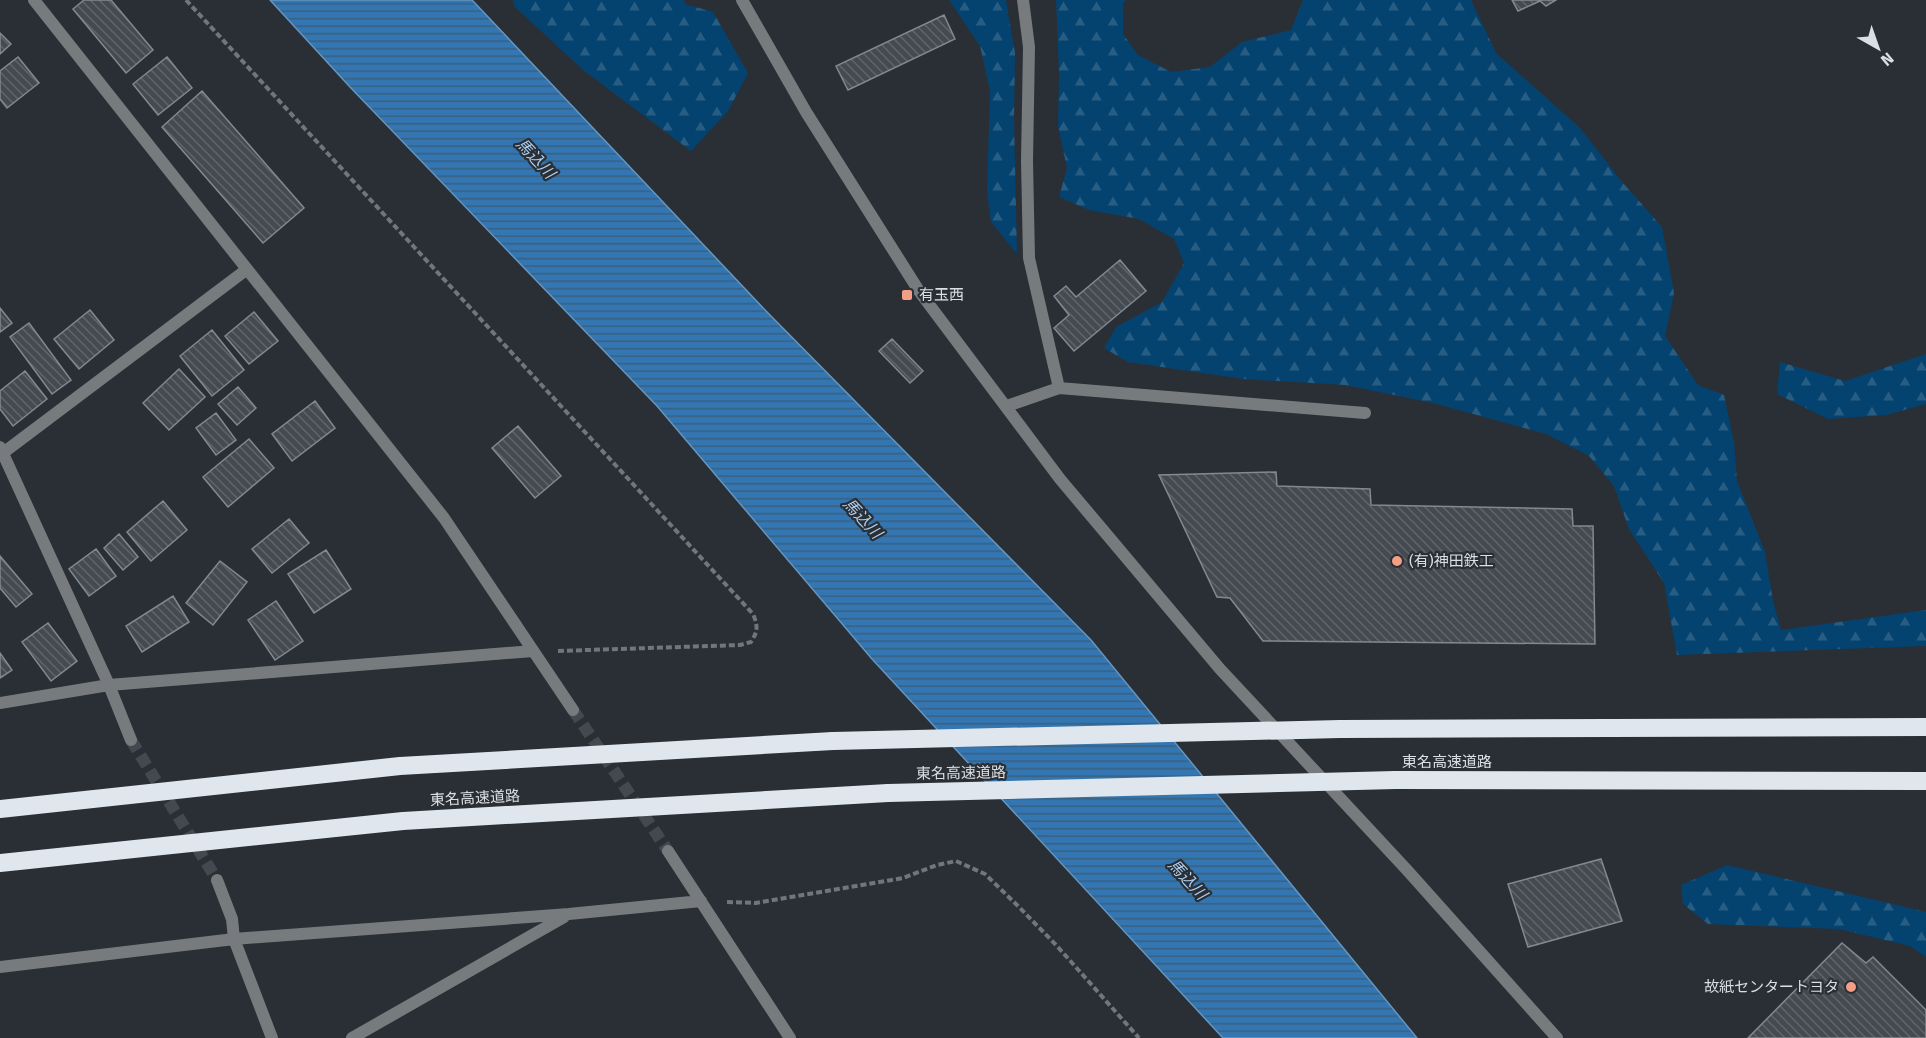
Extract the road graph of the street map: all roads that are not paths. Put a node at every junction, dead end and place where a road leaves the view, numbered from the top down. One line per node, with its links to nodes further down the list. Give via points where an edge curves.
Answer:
1 (34, 0): 4 (street)
2 (742, 0): 6 (street, via 806,112 919,291)
3 (1023, 0): 5 (street, via 1029,47 1029,258)
4 (246, 270): 8 (street); 9 (street, via 444,518)
5 (1059, 388): 6 (street); 7 (street)
6 (1007, 406): 27 (street, via 1060,479 1220,669)
7 (1365, 414)
8 (2, 450): 10 (street)
9 (533, 651): 10 (street); 12 (street)
10 (109, 685): 11 (street); 14 (street)
11 (0, 703)
12 (573, 710)
13 (1926, 727): 16 (highway, bridge, via 1340,729 833,741 400,766)
14 (131, 740)
15 (1926, 781): 18 (highway, 東名高速道路, bridge, via 1395,780 888,793 403,821)
16 (0, 809)
17 (668, 851): 20 (street)
18 (0, 863)
19 (217, 880): 22 (street, via 232,919)
20 (702, 902): 21 (street); 26 (street)
21 (569, 914): 22 (street); 25 (street)
22 (234, 939): 23 (street); 24 (street)
23 (0, 967)
24 (272, 1038)
25 (352, 1038)
26 (790, 1038)
27 (1557, 1038)

